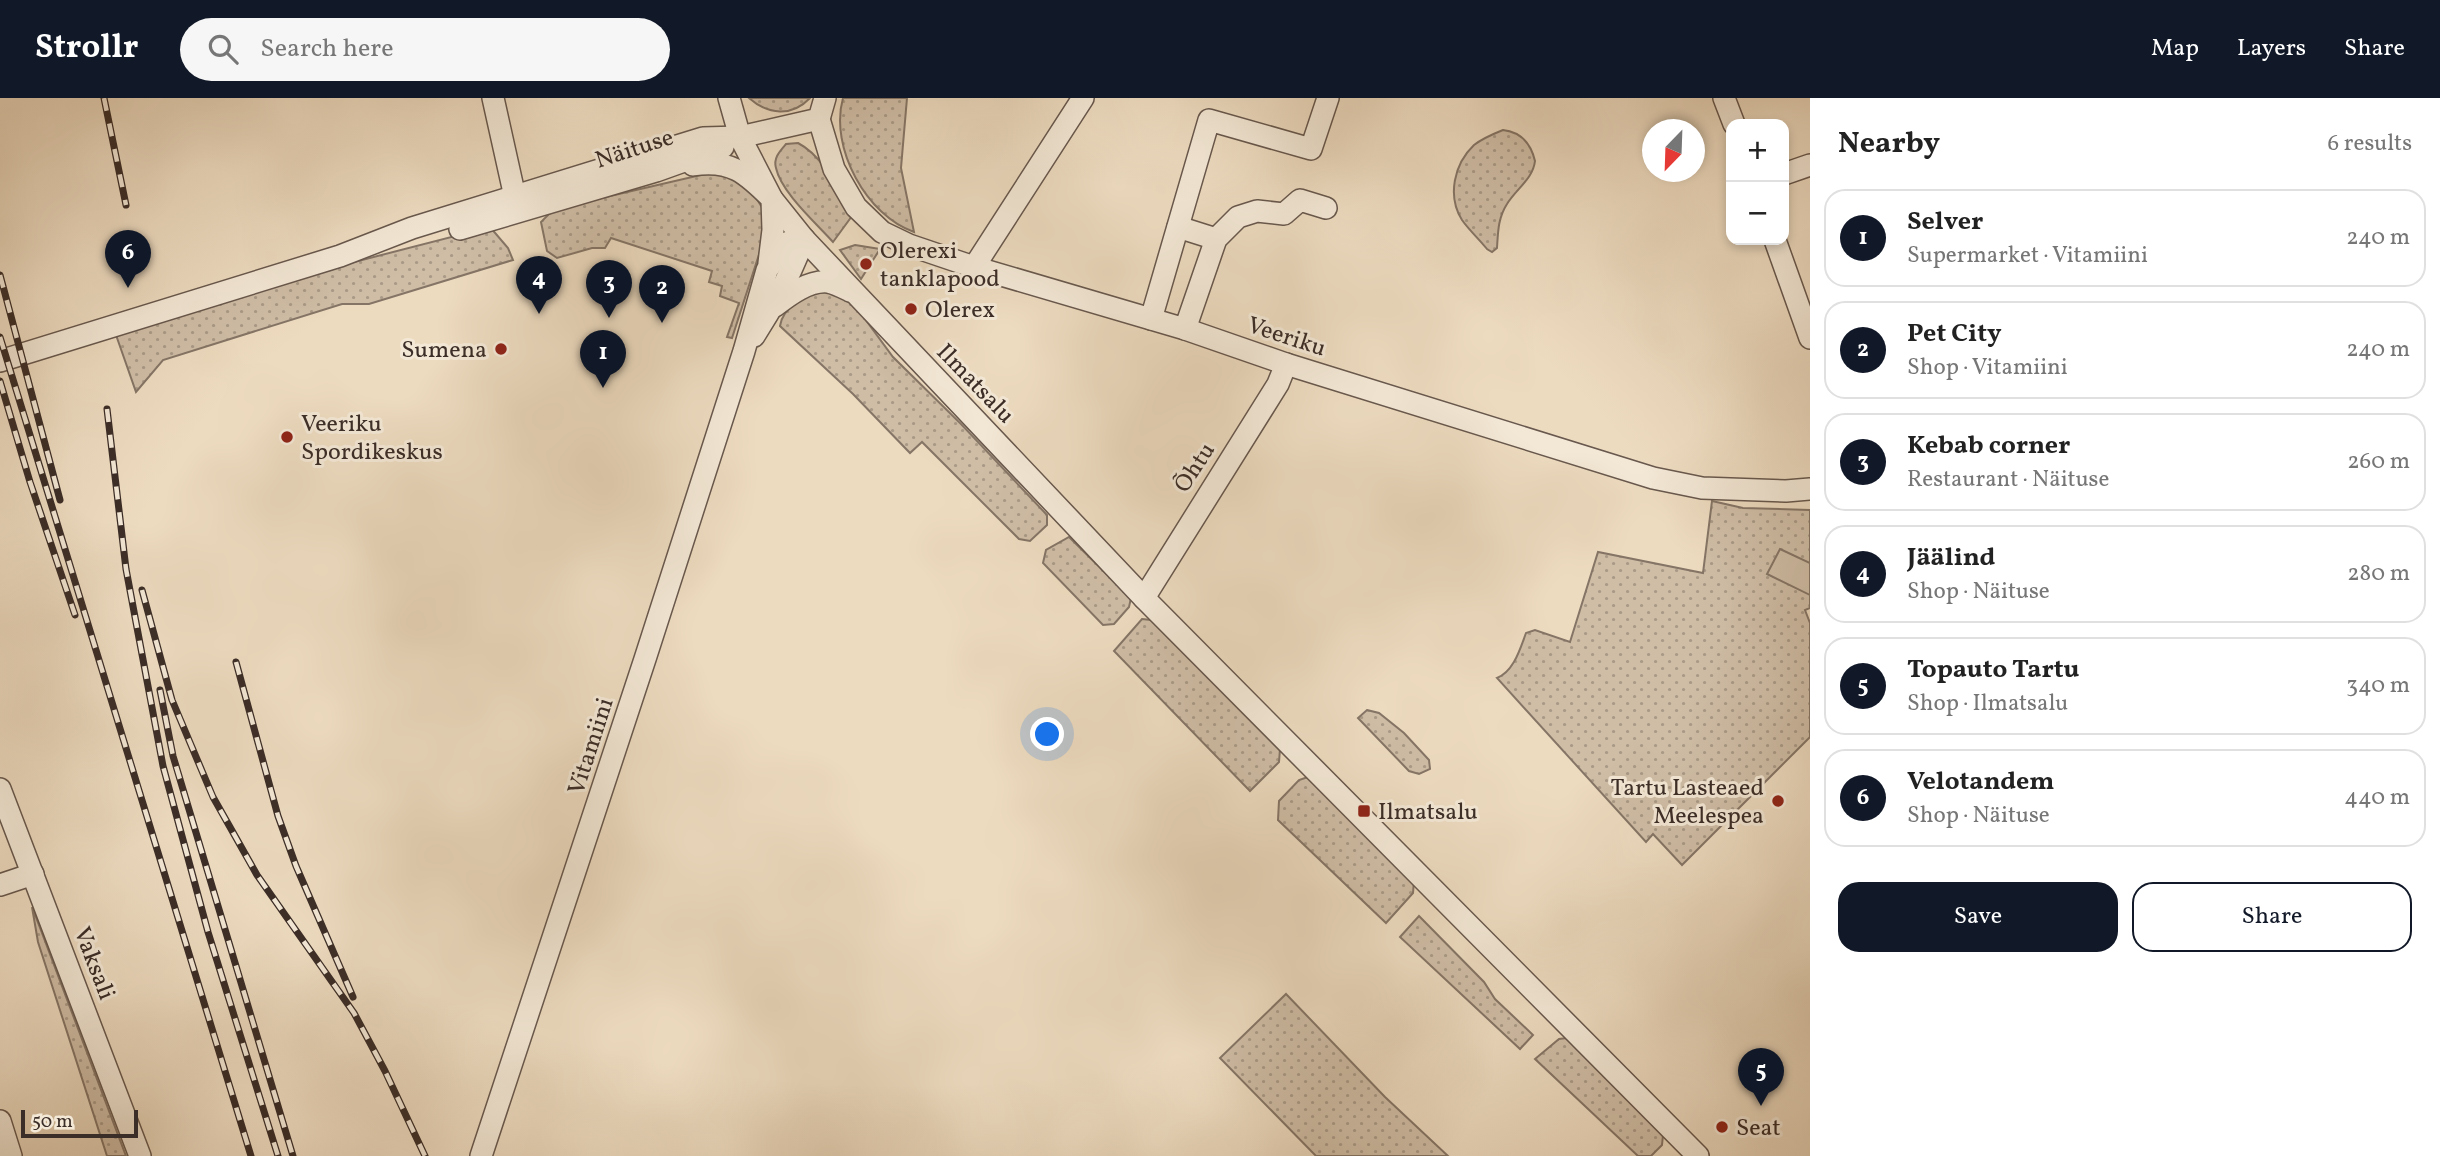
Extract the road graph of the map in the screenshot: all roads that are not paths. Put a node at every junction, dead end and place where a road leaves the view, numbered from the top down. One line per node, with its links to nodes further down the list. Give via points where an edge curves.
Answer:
1 (493, 98): 15 (street)
2 (729, 98): 9 (street, Ilmatsalu); 10 (street, via 718,127)
3 (825, 98): 7 (street)
4 (1083, 98): 21 (street)
5 (1328, 98): 17 (street, via 1311,149 1209,120)
6 (1724, 98): 8 (street)
7 (819, 119): 9 (street); 21 (street, Veeriku, via 834,169 856,207 882,232)
8 (1732, 119)
9 (740, 137): 10 (street, Näituse); 12 (street, Näituse); 14 (street, Ilmatsalu)
10 (704, 138): 15 (street, Näituse)
11 (1810, 165): 13 (street)
12 (656, 171): 14 (street, via 710,162 734,167); 15 (street, Näituse)
13 (1789, 172)
14 (772, 200): 18 (street, Ilmatsalu); 22 (street, via 773,244)
15 (517, 207): 29 (street, Näituse, via 412,228 359,250)
16 (1326, 208): 19 (street, via 1300,200 1284,215 1257,211 1238,217)
17 (1178, 227): 19 (street); 25 (street)
18 (804, 239): 22 (street, Vitamiini, via 788,242); 23 (street, Ilmatsalu); 24 (street, Vitamiini)
19 (1216, 239): 26 (street)
20 (1777, 245): 27 (street)
21 (975, 267): 25 (street, Veeriku)
22 (767, 270): 28 (street, Vitamiini)
23 (853, 292): 24 (street, via 828,282 812,285); 32 (street, Ilmatsalu)
24 (773, 307): 28 (street, Vitamiini)
25 (1151, 319): 26 (street, Veeriku)
26 (1185, 329): 30 (street, Veeriku)
27 (1810, 338)
28 (744, 351): 39 (street, Vitamiini)
29 (0, 361)
30 (1286, 364): 31 (street, Veeriku, via 1653,478 1702,488); 32 (street, Õhtu, via 1278,384)
31 (1810, 489)
32 (1143, 598): 40 (street, Ilmatsalu)
33 (0, 789): 34 (street, Vaksali)
34 (33, 874): 35 (street); 38 (street, Vaksali)
35 (0, 885)
36 (0, 1121): 37 (street)
37 (11, 1156)
38 (140, 1156)
39 (481, 1156)
40 (1699, 1156)

